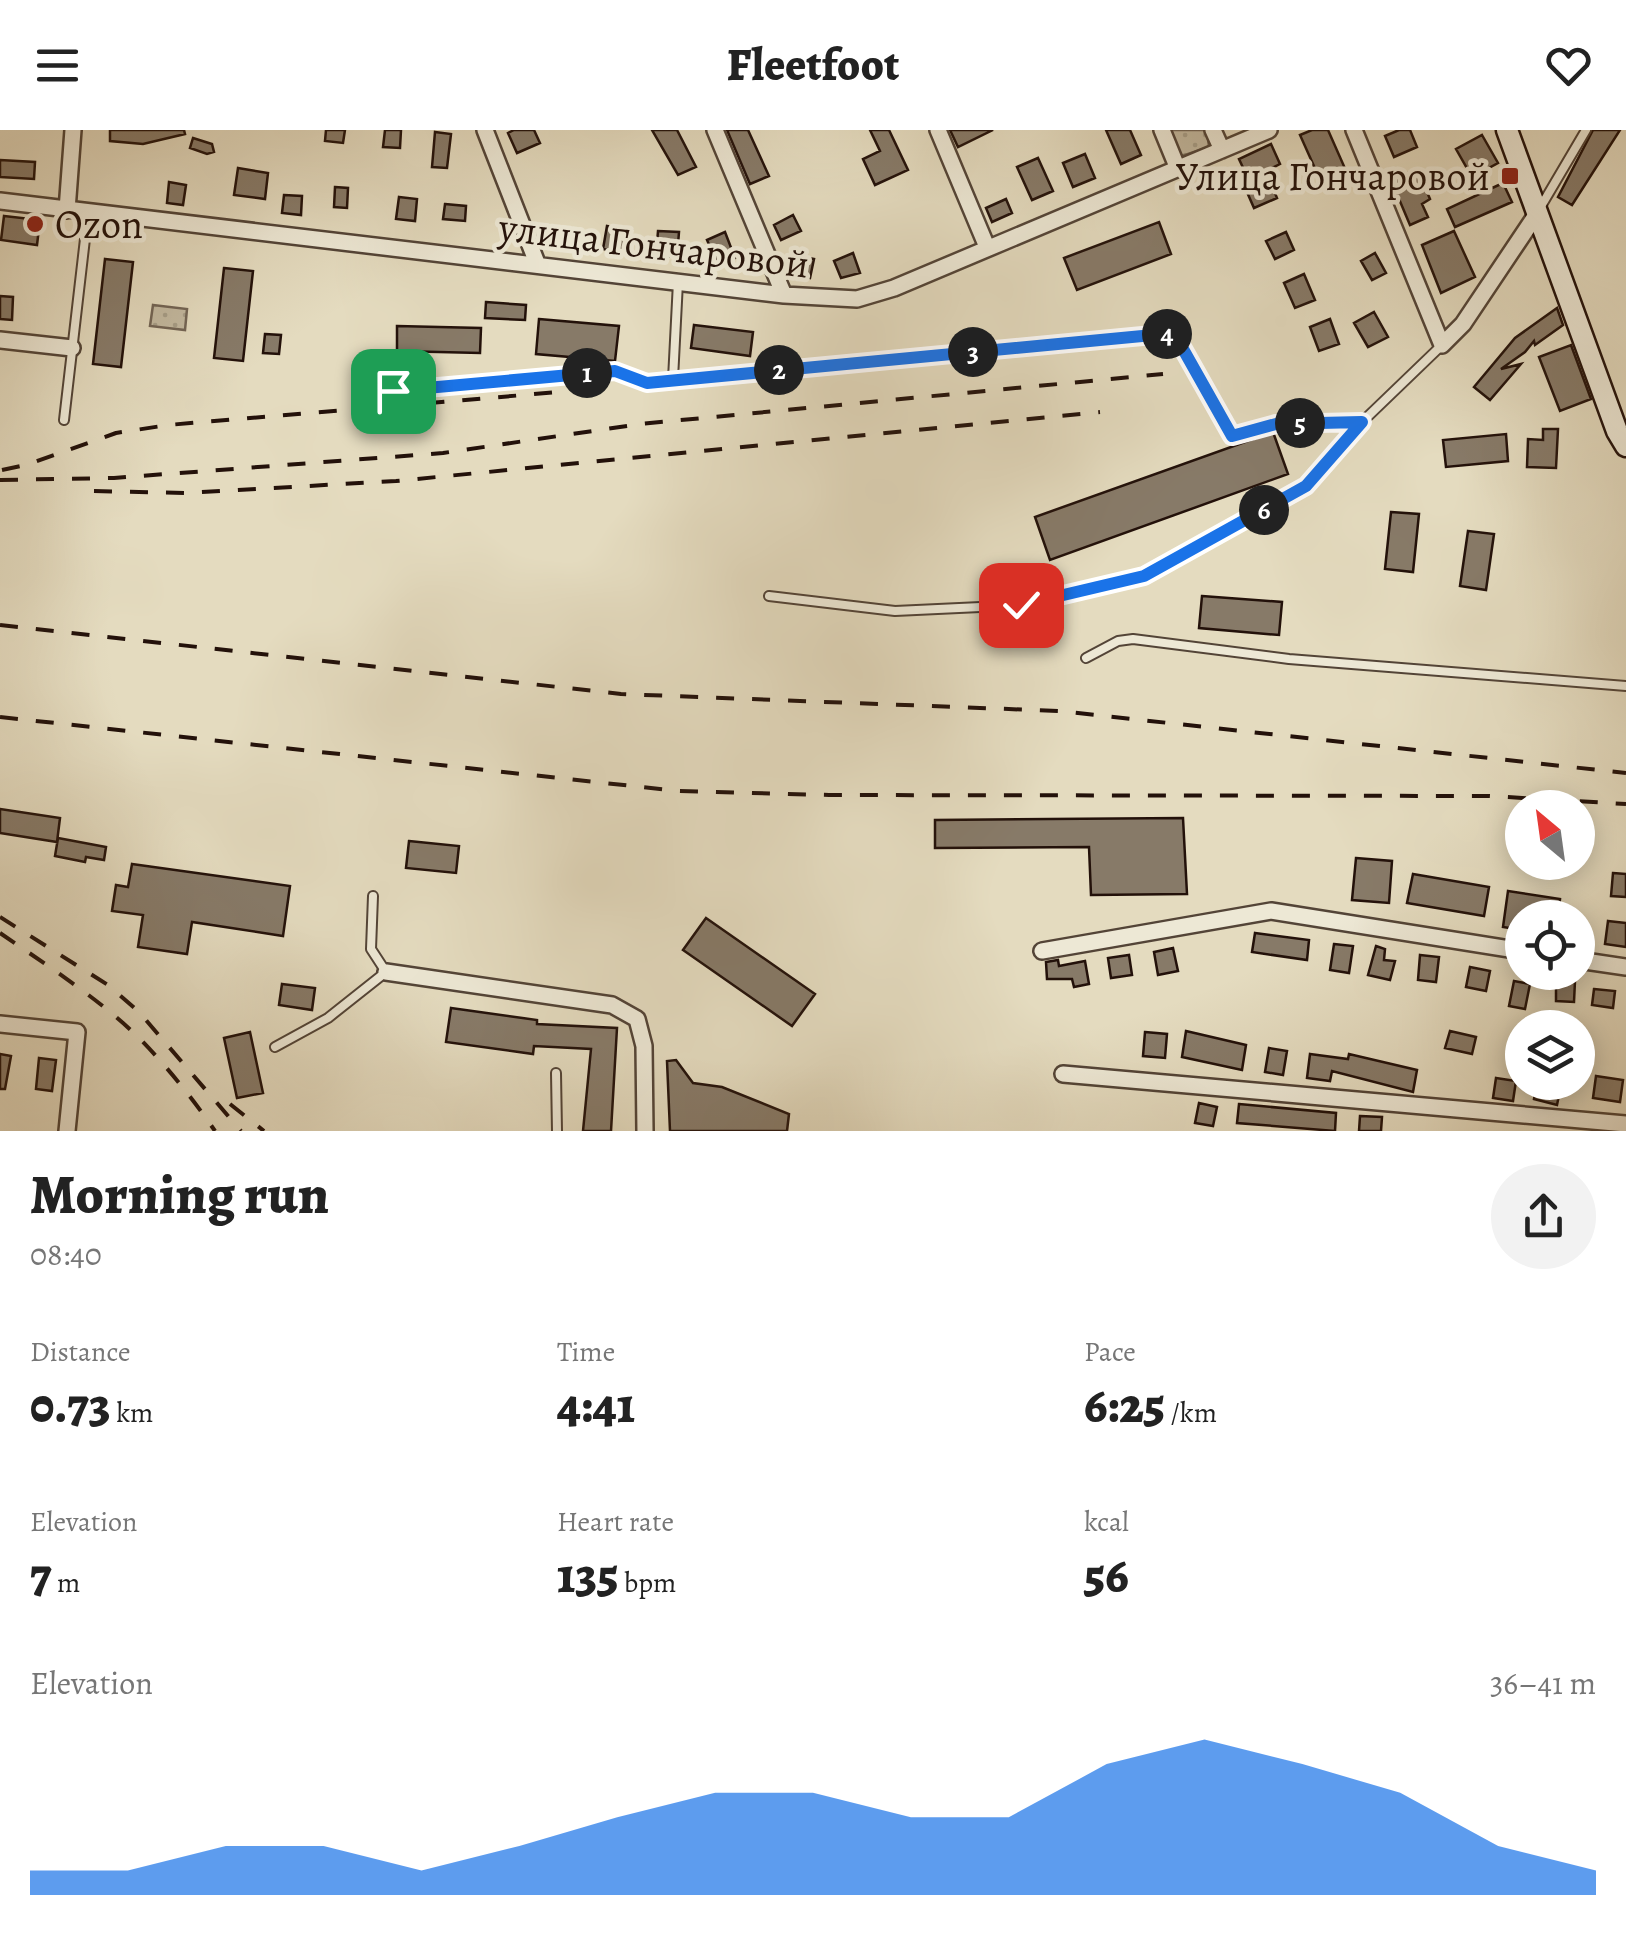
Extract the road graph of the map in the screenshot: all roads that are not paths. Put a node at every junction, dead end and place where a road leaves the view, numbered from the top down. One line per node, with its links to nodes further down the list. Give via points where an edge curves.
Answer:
1 (73, 130): 14 (street)
2 (485, 130): 18 (street)
3 (715, 130): 20 (street)
4 (938, 130): 17 (street)
5 (1162, 130): 12 (street)
6 (1213, 130): 11 (street)
7 (1269, 130): 11 (street, улица Гончаровой)
8 (1354, 130): 22 (street)
9 (1506, 130): 16 (main road)
10 (1586, 130): 16 (lane)
11 (1222, 150): 12 (street, улица Гончаровой)
12 (1178, 169): 17 (street, улица Гончаровой)
13 (0, 201): 14 (street, улица Гончаровой)
14 (67, 210): 15 (street, улица Гончаровой)
15 (88, 212): 18 (street, улица Гончаровой); 23 (lane)
16 (1538, 212): 22 (street, via 1463,324); 28 (main road)
17 (988, 247): 20 (street, улица Гончаровой, via 857,299)
18 (538, 263): 19 (street, улица Гончаровой)
19 (678, 282): 20 (street, улица Гончаровой); 24 (lane)
20 (784, 295)
21 (0, 340): 23 (street)
22 (1442, 344): 27 (lane)
23 (72, 348): 26 (lane)
24 (673, 380): 25 (lane, via 647,383 615,371); 27 (lane, via 1174,333 1232,436 1276,424)
25 (393, 391)
26 (64, 420)
27 (1362, 422): 29 (lane, via 1306,486 1144,576 1021,605 896,611)
28 (1626, 446)
29 (768, 596)
30 (1086, 658): 31 (lane, via 1133,638 1289,659)
31 (1626, 686)
32 (373, 896): 37 (lane, via 371,949)
33 (1505, 948): 34 (street, via 1271,911)
34 (1042, 951)
35 (1595, 962): 36 (street)
36 (1626, 967)
37 (386, 972): 39 (lane, via 328,1018); 45 (street, via 612,1005 638,1019)
38 (0, 1024): 43 (street, via 77,1032)
39 (275, 1047)
40 (556, 1074): 44 (lane)
41 (1062, 1074): 42 (street)
42 (1626, 1124)
43 (67, 1131)
44 (558, 1131)
45 (645, 1131)

